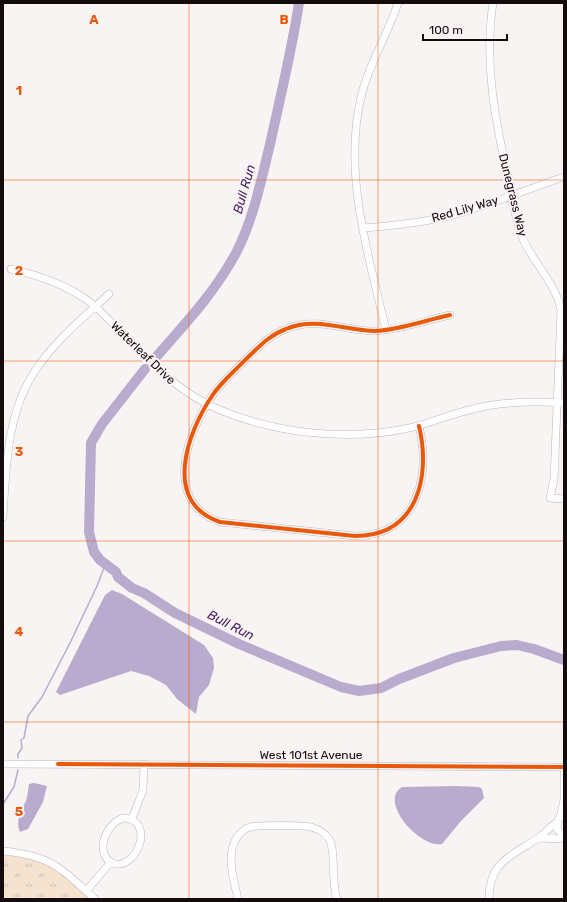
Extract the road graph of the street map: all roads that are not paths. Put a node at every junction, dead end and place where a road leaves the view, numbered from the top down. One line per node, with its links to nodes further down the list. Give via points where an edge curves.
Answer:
1 (398, 3): 5 (street, via 392,23 368,74 358,113 356,166)
2 (493, 3): 4 (street, Dunegrass Way, via 490,20 492,97)
3 (564, 177): 4 (street, Red Lily Way)
4 (512, 195): 5 (street, Red Lily Way, via 445,217 408,224); 11 (street, Dunegrass Way, via 523,238 552,286 559,303 562,327)
5 (363, 228): 10 (street)
6 (11, 269): 8 (street, Waterleaf Drive, via 62,285)
7 (109, 294): 8 (street)
8 (95, 307): 12 (street, Waterleaf Drive, via 171,382); 14 (street, via 50,351 27,383 13,422)
9 (450, 315): 10 (street)
10 (386, 330): 12 (street, via 365,330 314,323 282,330 262,344 222,384)
11 (561, 403): 13 (street, Waterleaf Drive, via 528,401 495,404); 15 (street, Dunegrass Way, via 550,498)
12 (207, 404): 13 (street, Waterleaf Drive, via 254,421 315,432 360,434); 13 (street, via 198,421 185,460 185,486 192,502 202,512 216,521 230,524 355,536 371,535 392,527 410,510 420,489 424,460)
13 (420, 426)
14 (6, 462): 16 (street)
15 (564, 499)
16 (3, 517)
17 (3, 764): 18 (street, West 101st Avenue)
18 (144, 764): 19 (street, West 101st Avenue); 21 (street, via 143,790)
19 (564, 766): 20 (street, via 564,800)
20 (560, 818): 22 (street); 23 (street, via 558,831)
21 (132, 819): 25 (street, via 118,819 110,826 103,850); 25 (street, via 140,825 142,834 134,855 125,864)
22 (539, 838): 23 (street); 30 (street, via 513,852 500,864 492,879)
23 (564, 838)
24 (3, 851): 26 (street, via 46,860 63,870)
25 (111, 862): 26 (street)
26 (86, 891): 27 (street)
27 (95, 899)
28 (238, 899): 29 (street, via 233,881 233,845 239,835 254,827 310,827 322,832 331,842 333,886)
29 (337, 899)
30 (489, 899)

